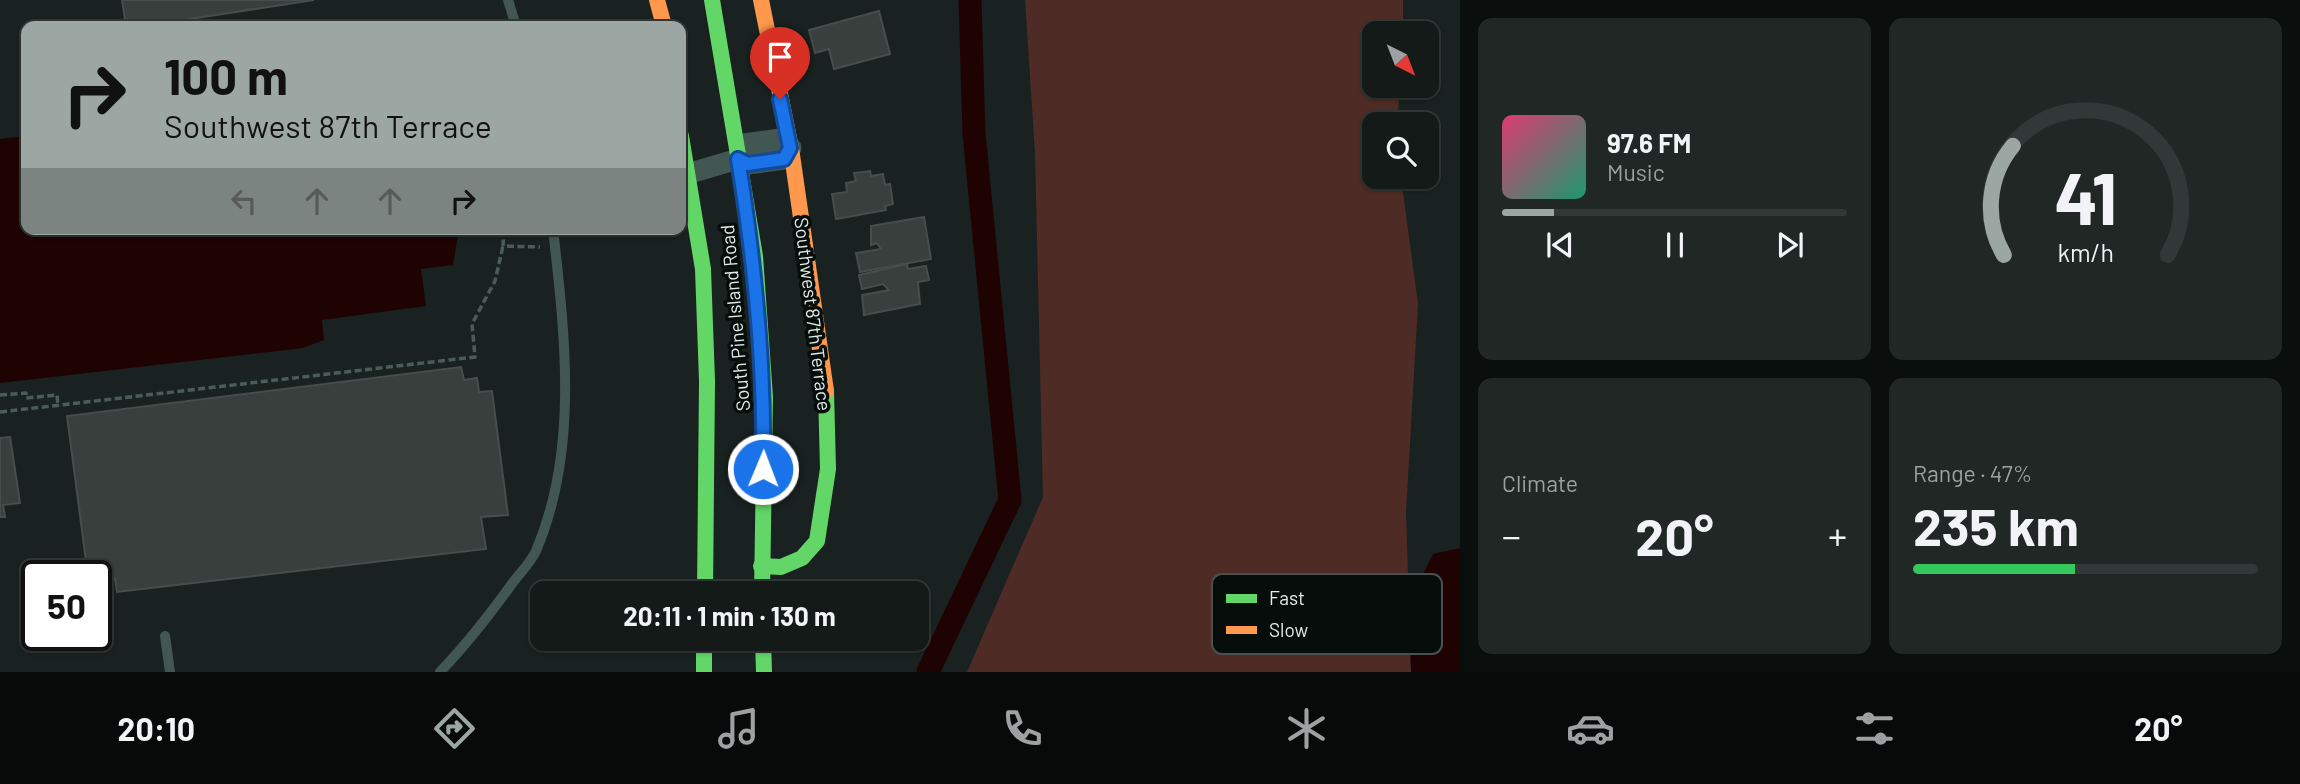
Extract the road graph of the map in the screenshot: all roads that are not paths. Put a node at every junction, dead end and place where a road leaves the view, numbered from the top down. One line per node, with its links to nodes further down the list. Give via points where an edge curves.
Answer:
1 (508, 0): 5 (lane)
2 (657, 0): 6 (main road)
3 (712, 0): 8 (main road, South Pine Island Road)
4 (761, 0): 7 (main road, Southwest 87th Terrace)
5 (514, 21)
6 (663, 21)
7 (790, 148): 8 (street, via 784,159 748,164); 12 (main road, Southwest 87th Terrace, via 826,381 828,470 817,541 802,558 781,567)
8 (738, 159): 9 (street); 12 (main road, South Pine Island Road, via 755,256 765,397)
9 (686, 174)
10 (686, 185): 13 (main road, South Pine Island Road, via 703,270)
11 (554, 235): 19 (lane, via 565,386 557,482 535,553)
12 (761, 566): 14 (main road, South Pine Island Road)
13 (705, 581)
14 (762, 581)
15 (165, 636): 18 (lane)
16 (704, 651): 20 (main road)
17 (763, 651): 21 (main road)
18 (170, 672)
19 (440, 672)
20 (704, 672)
21 (764, 672)

